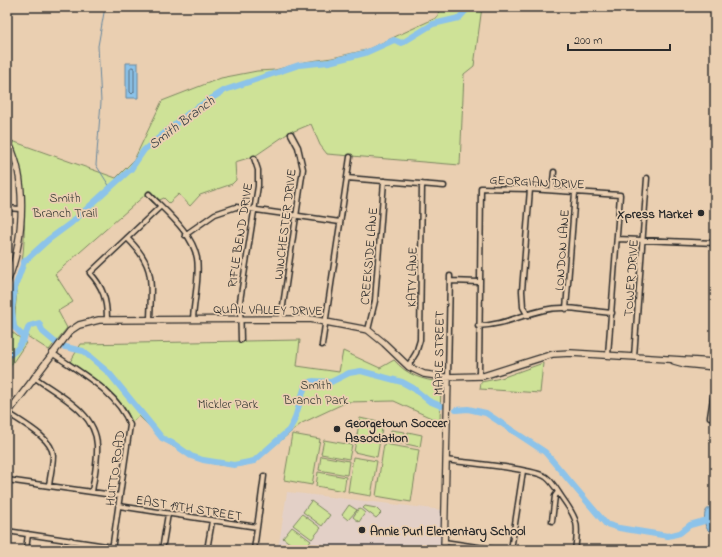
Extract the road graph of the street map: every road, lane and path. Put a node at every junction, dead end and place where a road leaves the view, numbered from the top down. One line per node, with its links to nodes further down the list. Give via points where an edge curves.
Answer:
1 (291, 134): 19 (street, WINCHESTER DRIVE, via 298,147 303,169)
2 (7, 138): 17 (street, via 18,169)
3 (254, 158): 18 (street, RIFLE BEND DRIVE, via 258,178)
4 (350, 158): 6 (street)
5 (554, 172): 12 (street)
6 (347, 178): 8 (street); 20 (street)
7 (647, 178): 24 (street, TOWER DRIVE)
8 (384, 181): 9 (street); 40 (street, CREEKSIDE LANE, via 375,302)
9 (422, 184): 10 (street); 48 (street, KATY LANE, via 420,340)
10 (444, 186)
11 (530, 189): 12 (street, GEORGIAN DRIVE); 29 (street, GEORGIAN DRIVE, via 481,188); 32 (street, via 522,291)
12 (552, 190): 13 (street, GEORGIAN DRIVE)
13 (575, 193): 23 (street, GEORGIAN DRIVE, via 620,196); 30 (street, LONDON LANE)
14 (149, 194): 15 (street)
15 (161, 206): 21 (street); 22 (street)
16 (7, 208): 17 (street)
17 (20, 209): 28 (street, via 18,244)
18 (254, 209): 19 (street); 21 (street, via 236,207 220,211); 33 (street, RIFLE BEND DRIVE, via 240,301)
19 (297, 216): 20 (street); 37 (street, WINCHESTER DRIVE)
20 (340, 222): 38 (street)
21 (185, 235): 36 (street, via 197,257)
22 (128, 238): 34 (street, via 90,273 106,299); 35 (street, via 142,254 150,270)
23 (617, 238): 24 (street); 31 (street, GEORGIAN DRIVE)
24 (643, 240): 25 (street); 45 (street, TOWER DRIVE)
25 (715, 243)
26 (450, 276): 27 (street, MAPLE STREET)
27 (450, 281): 29 (street); 52 (street, MAPLE STREET)
28 (7, 282)
29 (479, 282): 39 (street, GEORGIAN DRIVE)
30 (566, 309): 31 (street); 32 (street, via 544,310)
31 (612, 313): 44 (street, GEORGIAN DRIVE)
32 (528, 316): 39 (street, via 499,324)
33 (240, 318): 36 (street, QUAIL VALLEY DRIVE); 37 (street, QUAIL VALLEY DRIVE); 41 (street, RIFLE BEND DRIVE)
34 (107, 319): 35 (street, QUAIL VALLEY DRIVE); 43 (street, QUAIL VALLEY DRIVE, via 91,320 79,325 65,336)
35 (150, 319): 36 (street, QUAIL VALLEY DRIVE)
36 (193, 319)
37 (281, 319): 38 (street, QUAIL VALLEY DRIVE, via 310,318)
38 (325, 321): 40 (street, QUAIL VALLEY DRIVE); 42 (street)
39 (478, 326): 50 (street, GEORGIAN DRIVE)
40 (368, 330): 48 (street, QUAIL VALLEY DRIVE)
41 (241, 340)
42 (322, 346)
43 (52, 353): 51 (street, QUAIL VALLEY DRIVE); 63 (street, HUTTO ROAD, via 102,389 125,413 130,425)
44 (608, 355): 45 (street, QUAIL VALLEY DRIVE); 50 (street, QUAIL VALLEY DRIVE, via 553,354)
45 (634, 356): 46 (street, QUAIL VALLEY DRIVE)
46 (670, 360): 47 (street, QUAIL VALLEY DRIVE); 49 (street, QUAIL VALLEY DRIVE)
47 (715, 362)
48 (408, 366): 52 (street, QUAIL VALLEY DRIVE, via 424,374)
49 (715, 367)
50 (479, 376): 52 (street, QUAIL VALLEY DRIVE)
51 (34, 377): 54 (street, QUAIL VALLEY DRIVE); 61 (street, via 84,414 92,426 97,447)
52 (448, 377): 56 (street, MAPLE STREET)
53 (715, 385): 55 (street)
54 (7, 413): 60 (street, via 50,444 53,455)
55 (710, 417)
56 (446, 460): 57 (street); 72 (street, MAPLE STREET)
57 (523, 471): 62 (street, via 548,478); 82 (street)
58 (264, 476): 68 (street)
59 (7, 480): 60 (street, EAST 19TH STREET)
60 (49, 486): 61 (street, EAST 19TH STREET)
61 (92, 492): 63 (street, EAST 19TH STREET)
62 (558, 492): 67 (street, via 555,496); 83 (street, via 577,521)
63 (120, 496): 64 (street, HUTTO ROAD)
64 (119, 506): 65 (street, EAST 19TH STREET); 73 (street, HUTTO ROAD)
65 (168, 514): 66 (street, EAST 19TH STREET); 77 (street)
66 (212, 521): 68 (street, EAST 19TH STREET); 78 (street)
67 (552, 521)
68 (257, 527): 79 (street)
69 (7, 531): 70 (street)
70 (28, 534): 71 (street); 75 (street)
71 (71, 540): 73 (street); 76 (street)
72 (444, 542): 74 (street); 80 (street, MAPLE STREET)
73 (112, 548)
74 (475, 548): 81 (street)
75 (26, 550)
76 (69, 550)
77 (162, 550)
78 (208, 550)
79 (254, 550)
80 (444, 550)
81 (497, 550)
82 (511, 550)
83 (576, 550)

